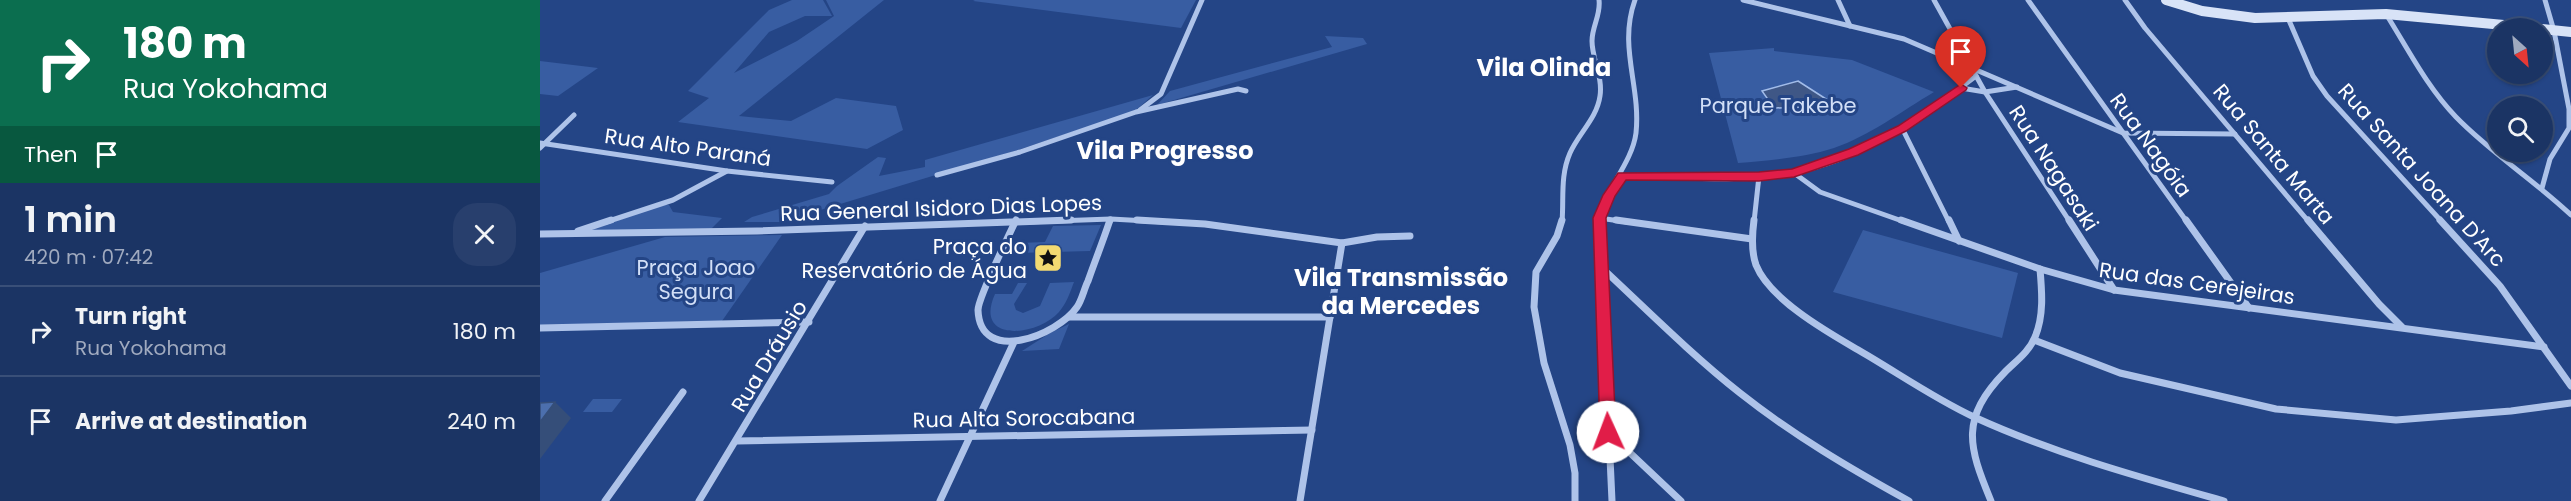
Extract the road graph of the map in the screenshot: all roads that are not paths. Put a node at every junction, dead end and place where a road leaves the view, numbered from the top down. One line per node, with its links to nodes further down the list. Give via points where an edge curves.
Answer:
1 (1202, 0): 23 (street, via 1161,94)
2 (1599, 0): 71 (street, via 1600,14 1592,35 1601,94 1592,118 1568,157 1559,231 1535,277 1535,331 1560,405 1576,484)
3 (1635, 0): 32 (street, via 1627,23 1638,120)
4 (1743, 0): 14 (street)
5 (1838, 0): 14 (street)
6 (1934, 0): 17 (street, Rua Nagasaki)
7 (2028, 0): 26 (street, Rua Nagóia)
8 (2125, 0): 27 (street, Rua Santa Marta)
9 (2166, 0): 12 (street, via 2228,16)
10 (2545, 0): 15 (street)
11 (2386, 14): 12 (street); 13 (street); 35 (street, via 2455,117)
12 (2288, 18): 58 (street, Rua Santa Joana D'Arc, via 2313,76 2327,96 2500,286)
13 (2487, 23)
14 (1850, 26): 17 (street, via 1904,39)
15 (2554, 31): 16 (street); 35 (street, via 2569,128 2550,159)
16 (2571, 32)
17 (1972, 68): 18 (street, Rua Nagasaki); 19 (street)
18 (1976, 76): 20 (street); 22 (street, Rua Nagasaki)
19 (2017, 87): 22 (street); 26 (street)
20 (1961, 88): 22 (street); 25 (street)
21 (1246, 91): 23 (street, via 1238,89)
22 (1985, 92): 49 (street, Rua Nagasaki)
23 (1136, 112): 31 (street, via 1020,152)
24 (574, 115): 28 (street)
25 (1902, 128): 30 (street, via 1854,152); 45 (street)
26 (2122, 133): 27 (street); 50 (street, Rua Nagóia)
27 (2235, 134): 54 (street, Rua Santa Marta)
28 (542, 145): 29 (street, Rua Alto Paraná)
29 (727, 171): 34 (street, Rua Alto Paraná); 41 (street, via 673,200)
30 (1794, 173): 33 (street); 45 (street, Rua das Cerejeiras, via 1820,192)
31 (937, 175)
32 (1622, 176): 33 (street); 37 (street)
33 (1759, 176): 44 (street)
34 (831, 182)
35 (2542, 188): 36 (street)
36 (2571, 215)
37 (1599, 218): 44 (street); 47 (street)
38 (1111, 219): 39 (street, Rua General Isidoro Dias Lopes); 46 (street, Rua General Isidoro Dias Lopes, via 1205,224); 51 (street, via 1078,306)
39 (1016, 220): 40 (street, Rua General Isidoro Dias Lopes); 57 (street, via 978,307 978,320 984,331 998,340)
40 (866, 226): 41 (street, Rua General Isidoro Dias Lopes); 53 (street, Rua Dráusio)
41 (572, 233): 42 (street, Rua General Isidoro Dias Lopes)
42 (540, 234)
43 (1410, 236): 46 (street, Rua General Isidoro Dias Lopes)
44 (1752, 239): 62 (street, via 1760,276 1791,307 1858,352)
45 (1959, 241): 48 (street, Rua das Cerejeiras)
46 (1342, 243): 52 (street)
47 (1602, 268): 64 (street); 74 (street, via 1760,408)
48 (2040, 269): 49 (street, Rua das Cerejeiras); 56 (street, via 2043,304)
49 (2114, 290): 50 (street, Rua das Cerejeiras)
50 (2249, 308): 54 (street, Rua das Cerejeiras)
51 (1070, 317): 52 (street); 57 (street, via 1037,337)
52 (1330, 317): 63 (street)
53 (809, 322): 55 (street); 66 (street, Rua Dráusio)
54 (2402, 327): 58 (street, Rua das Cerejeiras)
55 (540, 328)
56 (2034, 340): 61 (street, via 2120,373 2276,409 2396,420); 62 (street, via 1994,383)
57 (1014, 342): 65 (street)
58 (2544, 347): 59 (street, Rua Santa Joana D'Arc)
59 (2571, 386)
60 (683, 392): 67 (street)
61 (2571, 403)
62 (1972, 416): 75 (street, via 1972,451); 76 (street, via 2098,466)
63 (1312, 429): 65 (street, Rua Alta Sorocabana); 70 (street)
64 (1608, 432): 72 (street); 73 (street)
65 (970, 435): 66 (street, Rua Alta Sorocabana); 69 (street)
66 (737, 441): 68 (street, Rua Dráusio)
67 (605, 501)
68 (699, 501)
69 (940, 501)
70 (1300, 501)
71 (1575, 501)
72 (1612, 501)
73 (1681, 501)
74 (1909, 501)
75 (1991, 501)
76 (2224, 501)

